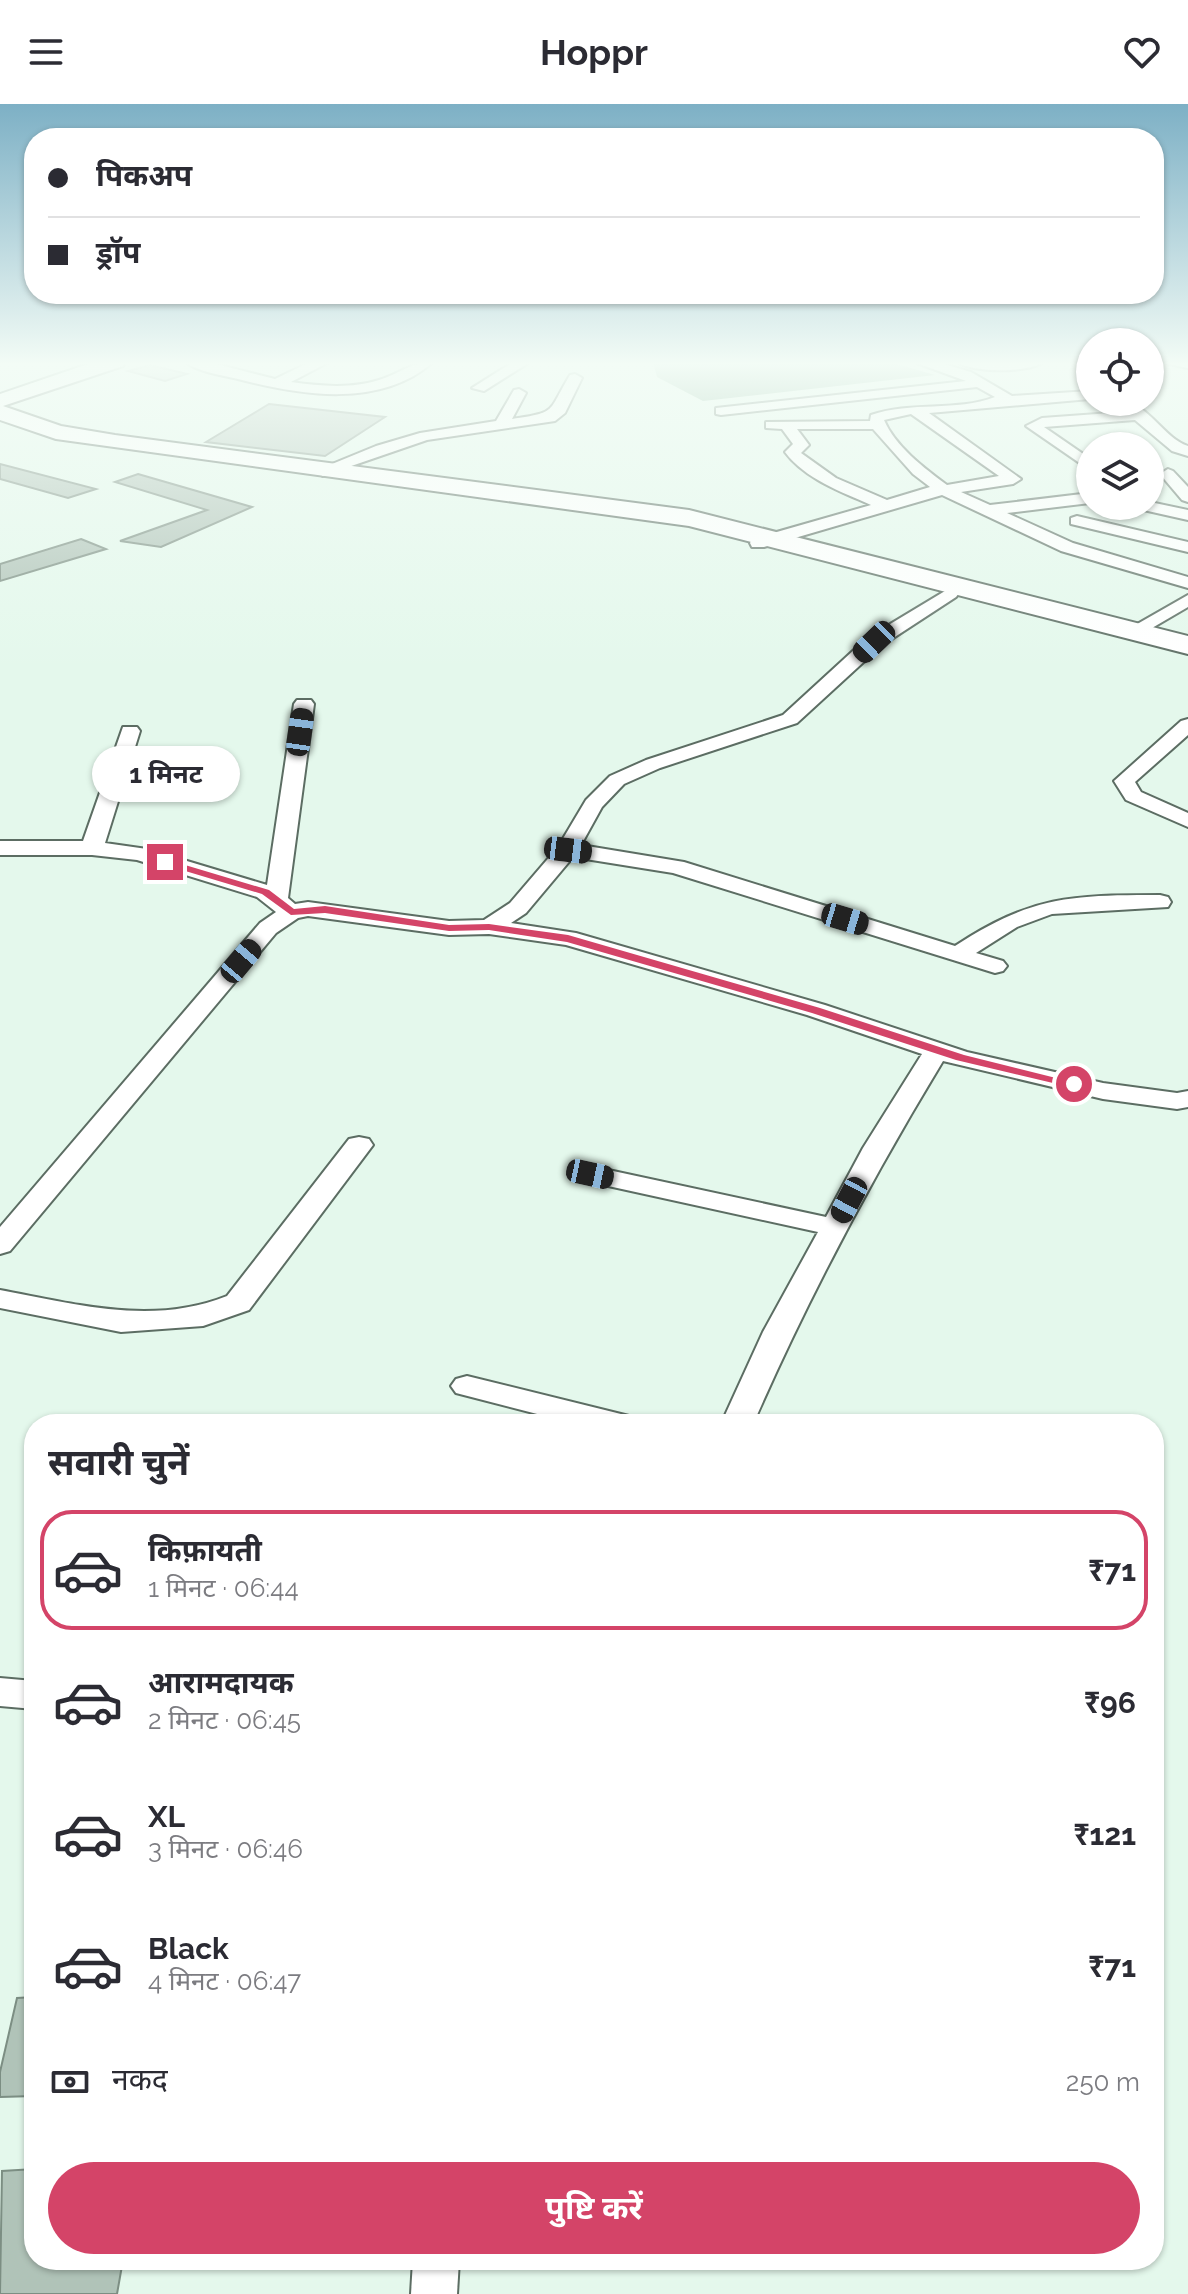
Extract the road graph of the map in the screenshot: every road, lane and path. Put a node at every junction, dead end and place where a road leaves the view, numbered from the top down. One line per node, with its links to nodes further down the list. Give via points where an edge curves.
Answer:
1 (221, 464): 17 (main road, via 580,509)
2 (275, 464): 7 (main road)
3 (343, 464): 7 (street)
4 (807, 464): 12 (street, via 830,481)
5 (912, 464): 9 (street)
6 (992, 464): 9 (street, via 1013,479)
7 (323, 471): 17 (main road, via 642,511)
8 (1168, 474): 10 (street)
9 (944, 490): 12 (street); 13 (street)
10 (1188, 497)
11 (1076, 500): 13 (street)
12 (886, 505): 17 (street)
13 (990, 510): 19 (street, via 1067,547)
14 (1164, 510): 15 (street)
15 (1188, 515)
16 (1077, 521): 18 (street)
17 (768, 540): 20 (main road); 22 (main road)
18 (1188, 547)
19 (1188, 583)
20 (950, 593): 24 (main road); 31 (street, via 874,642 790,719 617,780 593,804)
21 (1188, 600): 22 (street)
22 (1134, 631): 23 (main road)
23 (1188, 645)
24 (1188, 655)
25 (304, 704): 33 (street)
26 (1188, 725): 28 (street, via 1124,781 1133,796)
27 (130, 731): 30 (street)
28 (1188, 821)
29 (0, 848): 30 (street)
30 (92, 848): 33 (street, via 139,854 244,884)
31 (568, 850): 34 (street, via 518,908); 35 (street, via 676,867)
32 (1160, 902): 35 (street, via 1044,910 1006,924)
33 (284, 905): 34 (street, via 449,928); 42 (street)
34 (489, 927): 37 (street, via 568,938)
35 (958, 954): 36 (street)
36 (995, 966)
37 (937, 1050): 38 (street, via 1103,1091); 41 (street)
38 (1188, 1099)
39 (359, 1145): 43 (street, via 238,1303 203,1317 121,1322)
40 (590, 1174): 41 (street)
41 (835, 1227): 46 (street, via 778,1332)
42 (0, 1245)
43 (12, 1302)
44 (467, 1386): 45 (street)
45 (578, 1414)
46 (741, 1414)
47 (435, 2270): 48 (street)
48 (434, 2294)

